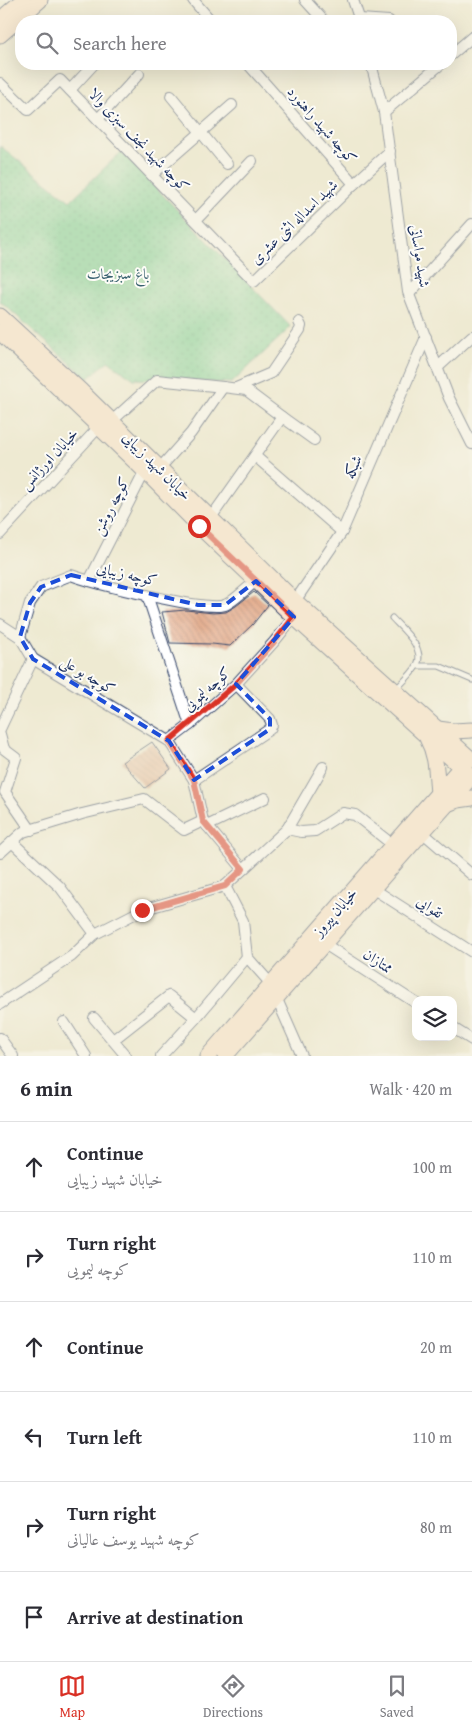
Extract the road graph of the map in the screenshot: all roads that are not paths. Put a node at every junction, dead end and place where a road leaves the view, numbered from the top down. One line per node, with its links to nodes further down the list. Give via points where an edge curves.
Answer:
1 (23, 0): 10 (main road)
2 (40, 0): 6 (main road)
3 (193, 0): 7 (street)
4 (305, 0): 8 (street)
5 (354, 0): 9 (street)
6 (23, 15)
7 (206, 15)
8 (319, 15)
9 (358, 15)
10 (0, 20)
11 (15, 22): 12 (main road)
12 (0, 35)
13 (472, 38): 14 (street)
14 (457, 51)
15 (88, 70): 21 (street)
16 (253, 70): 31 (street, کوچه شهید راهنورد)
17 (373, 70): 24 (street, شهید مواساتی)
18 (430, 70): 24 (street)
19 (139, 74): 25 (street)
20 (0, 83): 21 (street, کوچه شهید نجف سبزی والا, via 28,110 60,80)
21 (70, 90): 25 (street, کوچه شهید نجف سبزی والا)
22 (171, 96): 26 (street)
23 (232, 105): 26 (street)
24 (384, 112): 27 (street, شهید مواساتی)
25 (98, 119): 30 (street, کوچه شهید نجف سبزی والا)
26 (202, 133): 29 (street); 30 (street)
27 (390, 152): 31 (street, شهید اسداله اثنی عشری); 35 (street, شهید مواساتی)
28 (252, 161): 32 (street)
29 (227, 164)
30 (152, 175): 32 (street, کوچه شهید نجف سبزی والا)
31 (354, 184): 34 (street, شهید اسداله اثنی عشری)
32 (196, 220): 34 (street, کوچه شهید نجف سبزی والا)
33 (472, 224): 35 (street)
34 (254, 281)
35 (409, 294): 40 (street, شهید مواساتی)
36 (0, 316): 42 (main road, خیابان شهید زیبایی)
37 (299, 322): 44 (street, via 300,330 272,373)
38 (0, 332): 42 (main road, خیابان شهید زیبایی)
39 (472, 336): 41 (street)
40 (426, 337): 41 (street, شهید مواساتی); 52 (street, شبکه)
41 (437, 368): 48 (street, شهید مواساتی)
42 (57, 378): 46 (main road, خیابان شهید زیبایی)
43 (224, 388): 44 (street, خیابان اورژانس); 46 (street, خیابان اورژانس, via 157,380); 50 (street, کوچه روشن, via 191,433)
44 (235, 388): 45 (street, via 246,390)
45 (282, 417): 47 (street); 49 (street)
46 (105, 424): 50 (main road, خیابان شهید زیبایی); 53 (street, خیابان اورژانس)
47 (314, 440)
48 (472, 441)
49 (255, 456): 51 (street); 52 (street)
50 (153, 469): 51 (main road, خیابان شهید زیبایی); 54 (main road, خیابان شهید زیبایی); 55 (street, کوچه روشن)
51 (210, 520): 57 (main road, خیابان شهید زیبایی)
52 (342, 532): 57 (street, شبکه)
53 (0, 534)
54 (256, 581): 56 (street, کوچه زیبایی, via 225,605 198,605); 58 (main road, خیابان شهید زیبایی)
55 (89, 582): 56 (street, کوچه زیبایی); 61 (street, کوچه زیبایی, via 70,575 41,587 30,603)
56 (147, 595): 67 (street, کوچه لیمویی)
57 (295, 602): 66 (main road, خیابان شهید زیبایی)
58 (294, 617): 65 (street, کوچه لیمویی); 70 (main road, خیابان شهید زیبایی)
59 (392, 618): 63 (lane, via 418,648 420,658)
60 (0, 624): 61 (street, کوچه بو علی)
61 (20, 637): 62 (street, کوچه بو علی)
62 (33, 659): 68 (street); 72 (street, کوچه بو علی)
63 (417, 666): 64 (lane, via 439,666); 66 (lane)
64 (472, 680)
65 (236, 684): 67 (street, کوچه لیمویی); 75 (street, via 272,725)
66 (394, 691): 70 (main road, خیابان شهید زیبایی)
67 (190, 725): 72 (street)
68 (0, 729)
69 (472, 730): 70 (main road)
70 (431, 731): 74 (main road, خیابان شهید زیبایی); 78 (main road)
71 (0, 734): 81 (street, via 4,749 16,758 6,792)
72 (169, 741): 75 (street)
73 (323, 767): 80 (street)
74 (470, 767): 78 (main road, خیابان پیروز)
75 (194, 780): 79 (street)
76 (265, 798): 79 (street)
77 (472, 798): 78 (main road)
78 (442, 799): 82 (main road, خیابان پیروز); 84 (main road, خیابان پیروز)
79 (205, 824): 81 (street, via 184,830 144,799); 86 (street)
80 (287, 829): 84 (street, via 315,831 343,814 355,815); 86 (street)
81 (32, 830): 83 (street, via 23,832)
82 (422, 832): 87 (street); 89 (main road, خیابان پیروز)
83 (12, 842): 85 (street); 90 (street, via 60,887)
84 (393, 845): 94 (main road, خیابان پیروز)
85 (0, 853)
86 (243, 869): 88 (street)
87 (472, 875)
88 (225, 886): 90 (street, via 142,910); 93 (street, via 243,921)
89 (372, 888): 91 (main road, خیابان پیروز); 92 (street, تقوایی)
90 (95, 934): 96 (street, via 72,956)
91 (323, 943): 94 (main road, خیابان پیروز); 95 (street, ممتازان)
92 (472, 952)
93 (247, 957): 94 (street); 98 (street)
94 (274, 990): 108 (main road, خیابان پیروز); 109 (main road, خیابان پیروز); 110 (street)
95 (412, 1000)
96 (0, 1004)
97 (94, 1018): 102 (street)
98 (196, 1018): 102 (street, via 169,996); 107 (street)
99 (64, 1022): 105 (street)
100 (457, 1031): 103 (street)
101 (0, 1038): 104 (street)
102 (113, 1040): 106 (street)
103 (472, 1040)
104 (13, 1056)
105 (86, 1056)
106 (126, 1056)
107 (161, 1056)
108 (208, 1056)
109 (224, 1056)
110 (302, 1056)

